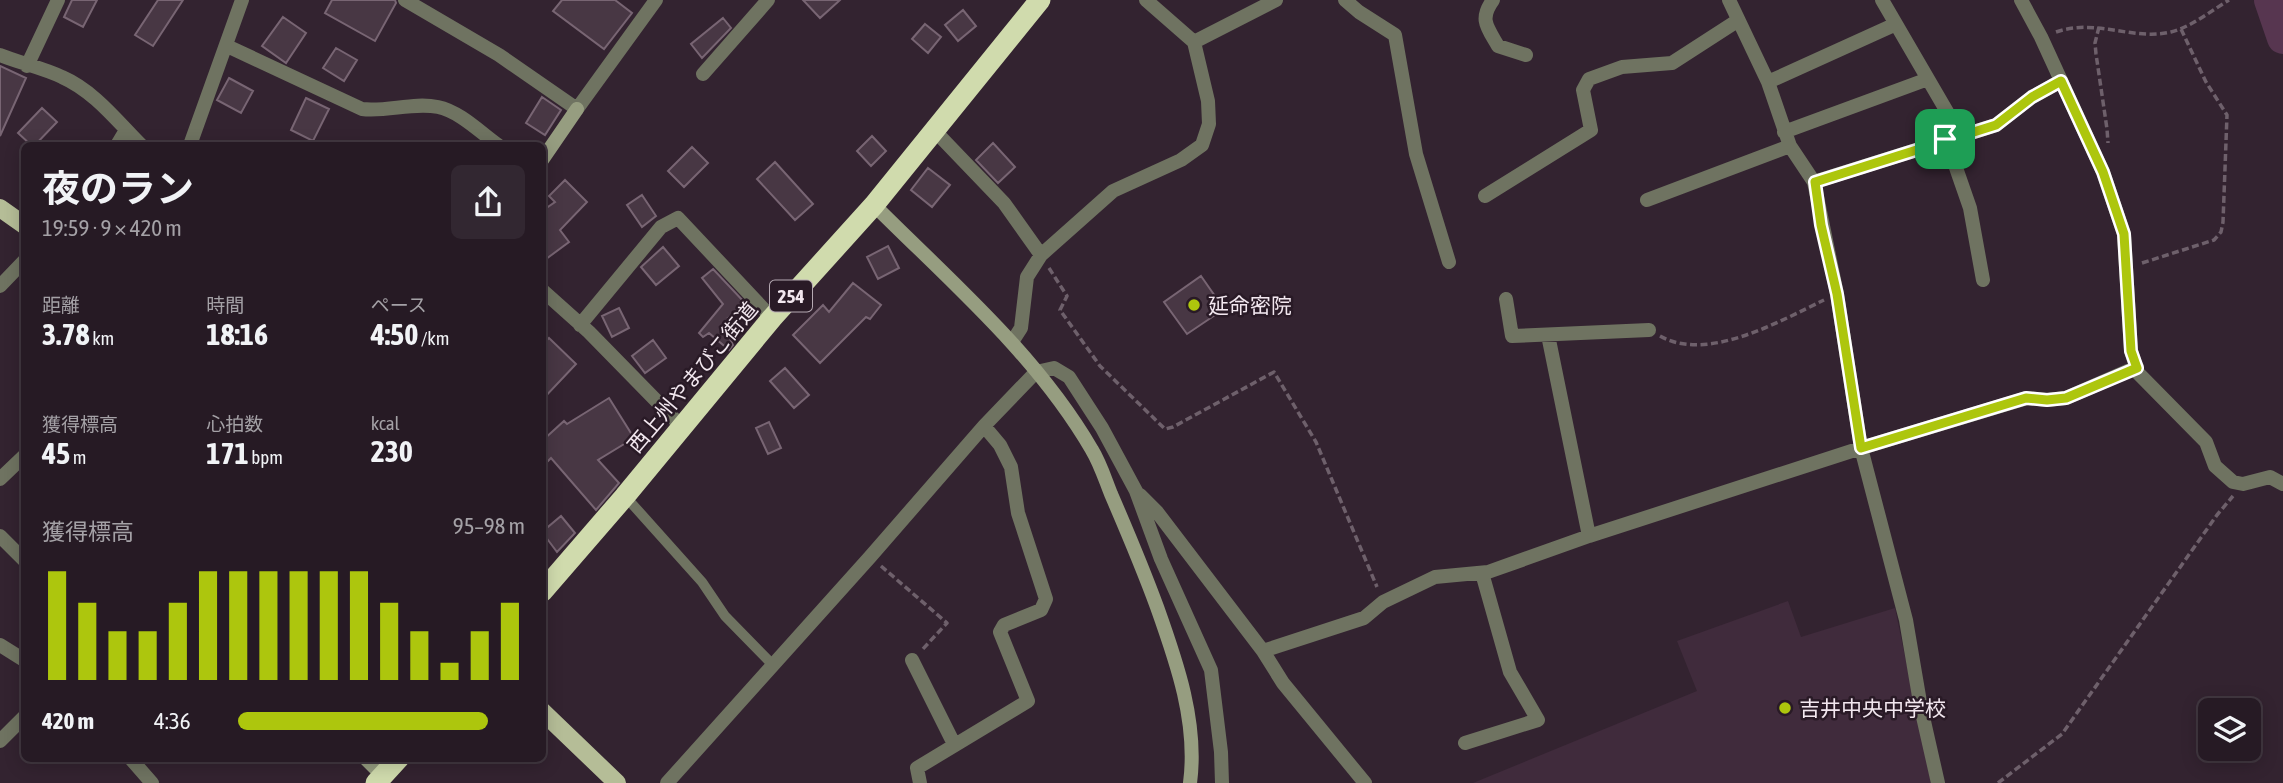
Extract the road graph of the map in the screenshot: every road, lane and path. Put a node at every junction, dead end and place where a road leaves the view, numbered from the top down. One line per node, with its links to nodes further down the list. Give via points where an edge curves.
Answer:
1 (58, 0): 24 (street)
2 (242, 0): 21 (street)
3 (405, 0): 29 (street, via 499,55)
4 (656, 0): 29 (street)
5 (768, 0): 25 (street)
6 (1040, 0): 30 (highway, 西上州やまびこ街道 / 254)
7 (1345, 0): 49 (street, via 1395,35 1416,154)
8 (1493, 0): 23 (street, via 1485,11 1486,25 1498,46)
9 (1729, 0): 15 (street)
10 (1882, 0): 16 (street)
11 (2021, 0): 19 (street)
12 (2229, 0): 18 (path)
13 (1151, 1): 20 (street)
14 (1270, 1): 20 (street)
15 (1737, 21): 28 (street); 43 (street, via 1672,63 1622,67 1589,79 1583,90 1591,130)
16 (1896, 24): 26 (street); 28 (street)
17 (2099, 27): 18 (path, via 2148,34); 19 (path, via 2081,26); 41 (path, via 2095,43 2108,129)
18 (2181, 29): 51 (path, via 2227,115 2221,232 2202,246)
19 (2041, 37): 27 (street)
20 (1194, 42): 48 (street, via 1208,102 1209,124 1202,145 1181,160 1113,191)
21 (227, 46): 37 (street); 38 (street, via 362,109 441,107)
22 (0, 55): 24 (street)
23 (1526, 55)
24 (27, 66): 31 (street, via 77,85)
25 (703, 74)
26 (1928, 79): 32 (street); 33 (street)
27 (2061, 81): 33 (street, via 1996,125); 41 (street)
28 (1768, 82): 32 (street)
29 (577, 109): 40 (street)
30 (933, 129): 45 (highway, 西上州やまびこ街道 / 254); 48 (street, via 1004,203)
31 (126, 130): 35 (street); 36 (street)
32 (1784, 132): 39 (street)
33 (1960, 134): 34 (street)
34 (1945, 139): 42 (street); 52 (street, via 1970,208)
35 (119, 142)
36 (138, 142)
37 (194, 142)
38 (494, 142)
39 (1790, 146): 42 (street); 44 (street)
40 (546, 154)
41 (2103, 172): 51 (street, via 2124,234)
42 (1815, 182): 55 (street)
43 (1485, 196)
44 (1647, 200)
45 (874, 205): 57 (highway, 西上州やまびこ街道 / 254); 61 (street)
46 (0, 208): 47 (main road)
47 (21, 223)
48 (1041, 255): 61 (street, via 1027,277 1021,328); 79 (path, via 1066,296 1060,310 1100,366 1165,429 1274,372 1316,442)
49 (1449, 262)
50 (21, 264): 53 (street)
51 (2126, 267): 62 (street, via 2131,351)
52 (1983, 280)
53 (0, 286)
54 (546, 294): 58 (street)
55 (1837, 294): 59 (path, via 1755,333 1700,346 1669,341); 66 (street)
56 (1506, 299): 60 (street, via 1512,336)
57 (772, 318): 58 (street, via 678,218 661,227); 64 (highway, 西上州やまびこ街道 / 254)
58 (580, 325): 64 (street)
59 (1649, 330): 60 (street)
60 (1548, 335): 74 (street)
61 (1012, 342): 63 (street)
62 (2137, 368): 66 (street, via 2066,398 2026,398); 69 (street, via 2206,442 2215,466 2233,482)
63 (1036, 372): 65 (street); 71 (street, via 1055,368 1069,377); 98 (street, via 1093,451 1148,585 1175,658 1187,710)
64 (681, 426): 72 (highway, 西上州やまびこ街道 / 254)
65 (984, 426): 76 (street); 89 (street, via 1011,467 1018,513 1045,599 1041,610 1004,625 1000,632 1028,701)
66 (1861, 448): 74 (street); 101 (street, via 1906,620)
67 (21, 459): 68 (street)
68 (0, 480)
69 (2243, 484): 70 (street, via 2270,477); 102 (path, via 2062,734)
70 (2283, 484)
71 (1136, 491): 81 (street); 99 (street, via 1211,670)
72 (625, 496): 78 (highway, 西上州やまびこ街道 / 254); 84 (lane, via 702,582 725,616)
73 (0, 536): 75 (street)
74 (1589, 536): 77 (street)
75 (21, 556)
76 (870, 556): 83 (path, via 947,623); 84 (street)
77 (1482, 573): 79 (street, via 1435,577); 88 (street, via 1510,672 1538,720)
78 (546, 587)
79 (1383, 602): 81 (street, via 1364,618)
80 (0, 645): 82 (street)
81 (1263, 651): 100 (street, via 1283,683)
82 (21, 658)
83 (912, 660): 89 (street)
84 (772, 664): 96 (street)
85 (546, 715): 95 (main road)
86 (21, 720): 87 (street)
87 (0, 741)
88 (1465, 743)
89 (954, 744): 97 (street, via 917,768)
90 (134, 762): 94 (street)
91 (368, 762): 93 (street)
92 (396, 762): 93 (highway)
93 (383, 781)
94 (152, 783)
95 (617, 783)
96 (667, 783)
97 (920, 783)
98 (1190, 783)
99 (1222, 783)
100 (1364, 783)
101 (1938, 783)
102 (1998, 783)

